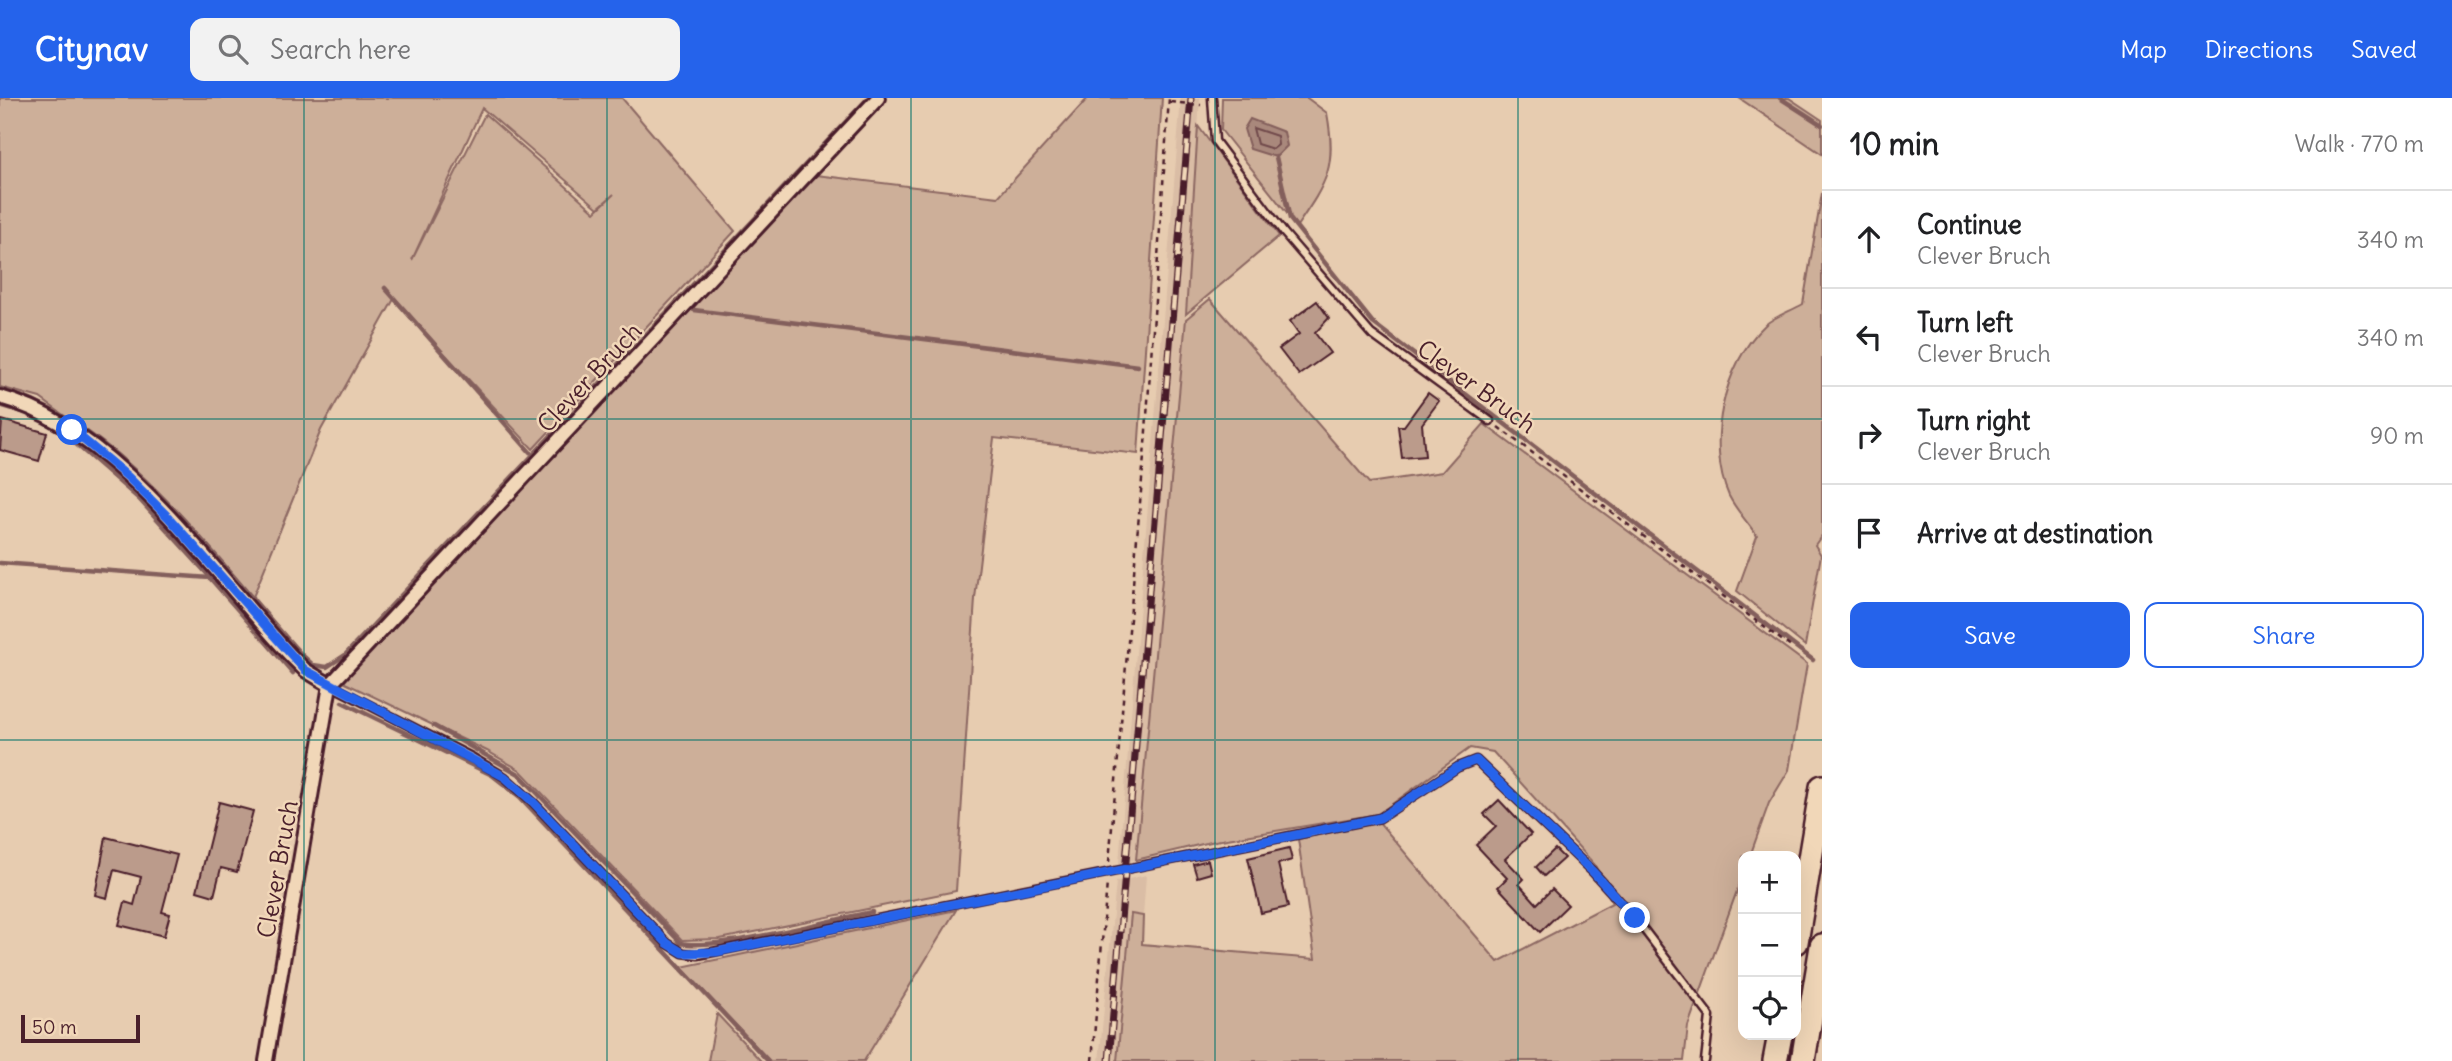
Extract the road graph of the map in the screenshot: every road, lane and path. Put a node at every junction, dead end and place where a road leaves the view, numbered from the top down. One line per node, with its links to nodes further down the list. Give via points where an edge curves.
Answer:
1 (878, 98): 7 (street, Clever Bruch)
2 (1169, 100): 3 (path); 9 (path)
3 (1212, 102): 5 (lane, Clever Bruch, via 1215,141 1284,233 1370,334)
4 (0, 397): 7 (street, via 63,424 119,470 168,517 290,656)
5 (1490, 421): 6 (path, Clever Bruch)
6 (1791, 647)
7 (330, 685): 9 (lane, via 505,777 667,943 683,953 716,952); 13 (street, Clever Bruch)
8 (1822, 788): 10 (highway)
9 (1108, 874): 14 (path); 15 (lane, via 1380,818 1476,760 1593,872 1635,918 1710,1016)
10 (1801, 914)
11 (1822, 946): 17 (highway)
12 (1779, 1040): 16 (highway)
13 (265, 1061)
14 (1092, 1061)
15 (1705, 1061)
16 (1775, 1061)
17 (1803, 1061)

